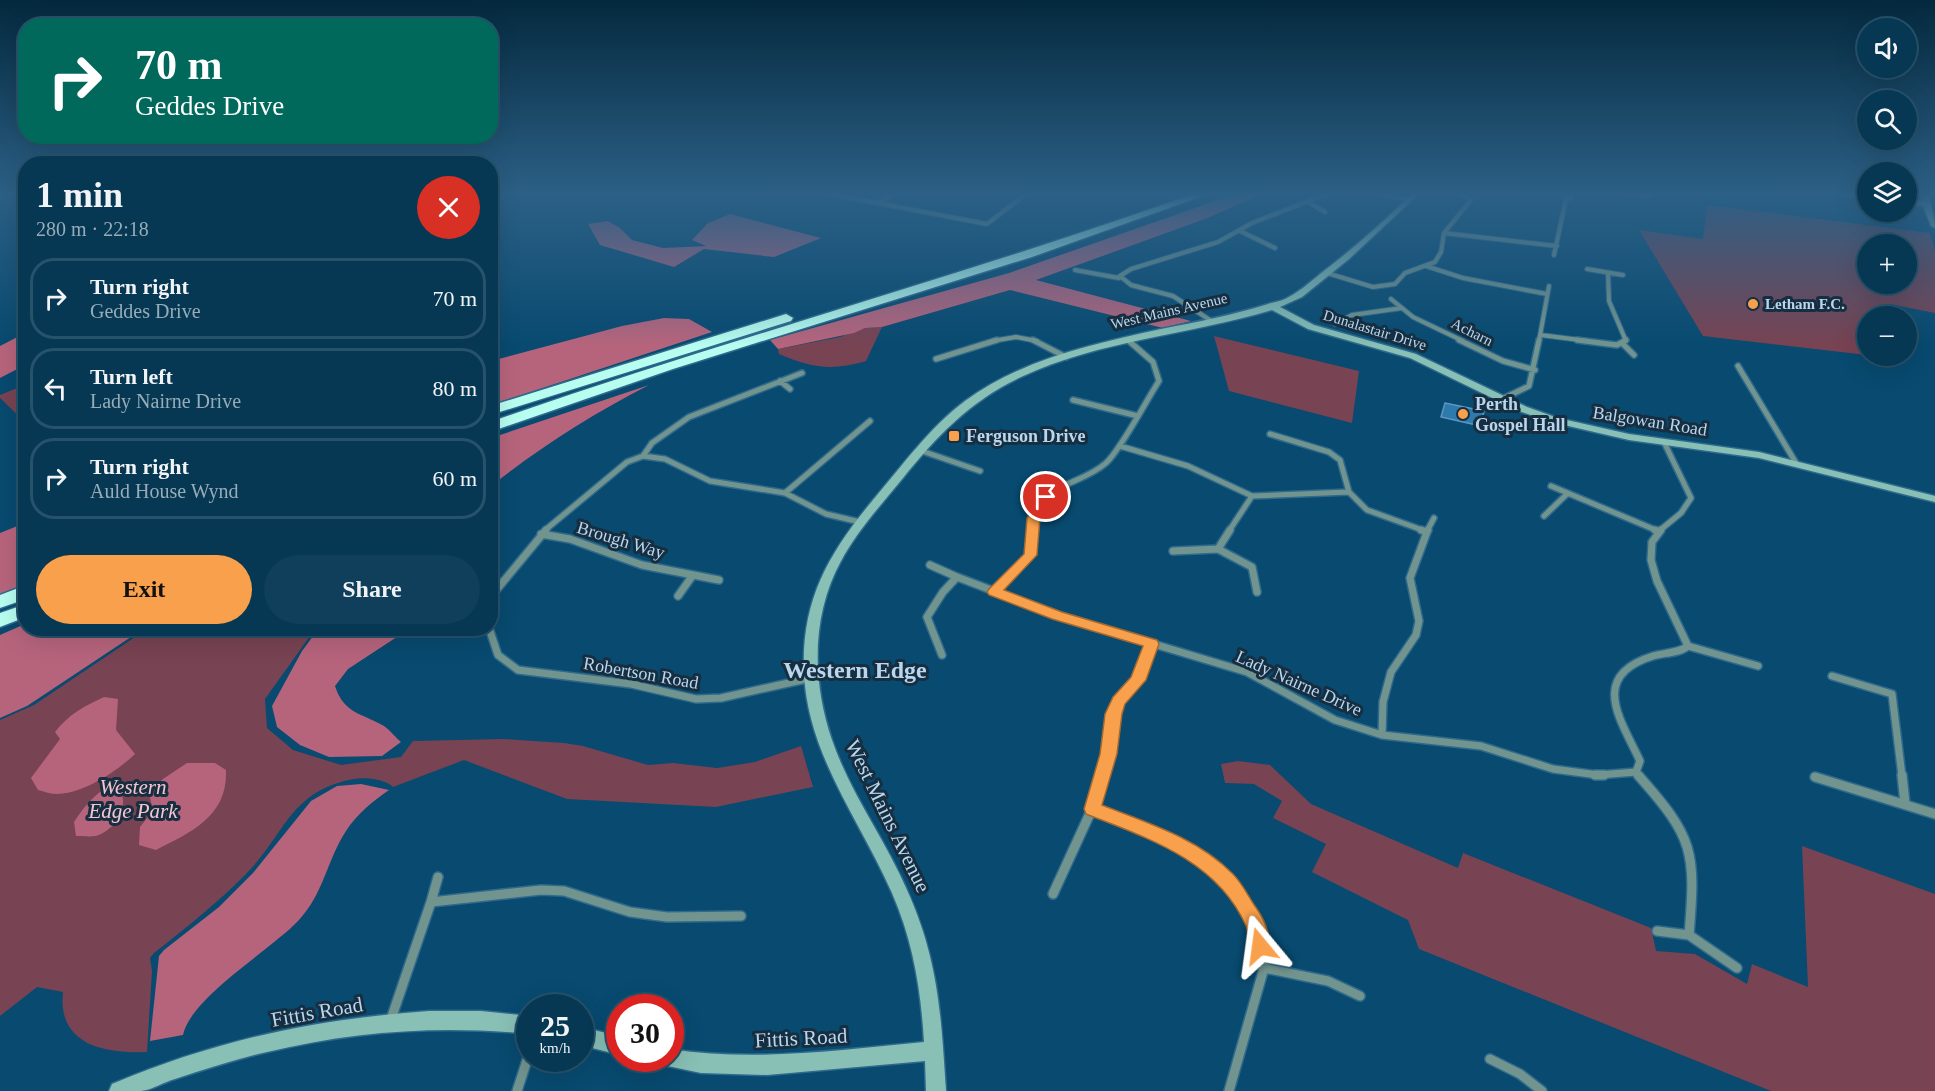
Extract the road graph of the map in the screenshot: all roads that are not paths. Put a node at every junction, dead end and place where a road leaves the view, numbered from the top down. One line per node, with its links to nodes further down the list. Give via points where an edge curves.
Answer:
1 (1027, 244): 38 (highway)
2 (1062, 244): 41 (highway)
3 (1212, 244): 17 (street, via 1131,269)
4 (1267, 244): 9 (street)
5 (1364, 244): 14 (street, West Mains Avenue)
6 (1442, 244): 11 (street, via 1439,257)
7 (1539, 244): 8 (street)
8 (1557, 246): 10 (street)
9 (1275, 248)
10 (1554, 255)
11 (1426, 266): 14 (street, via 1405,273 1386,287); 19 (street, via 1462,278)
12 (1587, 269): 15 (street)
13 (1075, 270): 17 (street)
14 (1327, 273): 21 (street, West Mains Avenue, via 1286,302)
15 (1608, 273): 16 (street); 27 (street, via 1610,301 1627,341)
16 (1623, 275)
17 (1119, 279): 23 (street, via 1170,295)
18 (1549, 286): 19 (street)
19 (1547, 294): 25 (street)
20 (1390, 299): 22 (street, Acharn)
21 (1271, 306): 23 (street, West Mains Avenue); 36 (street, Dunalastair Drive, via 1311,327 1413,356)
22 (1402, 308): 24 (street, via 1352,315); 32 (street, Acharn, via 1493,356)
23 (1214, 322): 26 (street, West Mains Avenue)
24 (1335, 324)
25 (1541, 335): 27 (street); 32 (street)
26 (1129, 341): 29 (street, West Mains Avenue); 39 (street, via 1153,362 1159,381)
27 (1623, 344): 28 (street)
28 (1634, 356)
29 (1066, 357): 30 (street, via 1043,342 1001,337); 45 (street, West Mains Avenue, via 1028,370 990,390 956,414)
30 (936, 359)
31 (1738, 366): 47 (street)
32 (1535, 370): 36 (street, via 1529,386)
33 (802, 373): 34 (street)
34 (780, 381): 35 (street); 46 (street, via 680,423 658,436)
35 (790, 389)
36 (1502, 399): 43 (street, Balgowan Road, via 1571,424)
37 (1072, 400): 39 (street)
38 (498, 408)
39 (1138, 416): 44 (street)
40 (870, 421): 51 (street)
41 (498, 424)
42 (1270, 434): 50 (street, via 1314,446 1340,460)
43 (1664, 442): 47 (street, Balgowan Road); 58 (street, via 1690,498 1686,510)
44 (1120, 446): 53 (street, via 1188,466); 68 (street, via 1097,471 1046,497 1034,518 1030,555)
45 (922, 451): 48 (street); 57 (street, West Mains Avenue)
46 (643, 456): 51 (street, via 665,459 710,482); 60 (street, via 627,462)
47 (1796, 463): 54 (street, Balgowan Road)
48 (980, 471)
49 (1551, 486): 52 (street)
50 (1349, 492): 53 (street); 59 (street, via 1367,510)
51 (785, 493): 57 (street, via 826,514)
52 (1567, 494): 55 (street); 58 (street)
53 (1252, 496): 61 (street)
54 (1935, 499)
55 (1544, 516)
56 (1434, 518): 59 (street)
57 (860, 522): 81 (street, West Mains Avenue, via 836,555 821,588 812,625)
58 (1658, 531): 77 (street, via 1651,553 1656,576)
59 (1427, 532): 82 (street, via 1410,578 1419,621 1416,635 1391,672 1383,702)
60 (541, 534): 64 (street, Brough Way, via 570,539 642,565); 67 (street)
61 (1218, 549): 62 (street); 69 (street, via 1252,567)
62 (1173, 551)
63 (930, 565): 65 (street, Lady Nairne Drive)
64 (693, 575): 66 (street, Brough Way); 71 (street)
65 (957, 577): 68 (street, Lady Nairne Drive); 78 (street, via 927,617)
66 (719, 580)
67 (498, 588)
68 (994, 592): 76 (street, Lady Nairne Drive)
69 (1257, 592)
70 (18, 594): 72 (highway)
71 (678, 597)
72 (0, 602)
73 (18, 613): 74 (highway)
74 (0, 620)
75 (492, 636): 81 (street, Robertson Road, via 498,656 518,670 631,684 696,699 721,698)
76 (1151, 644): 82 (street, Lady Nairne Drive, via 1247,672 1335,720); 86 (street, via 1138,680 1118,701 1113,714 1108,754)
77 (1688, 646): 79 (street); 83 (street, via 1631,664 1616,683 1614,703 1640,761)
78 (942, 655)
79 (1758, 666)
80 (1832, 676): 85 (street, via 1892,694)
81 (811, 678): 99 (street, West Mains Avenue, via 831,764 901,895 922,948 930,980)
82 (1382, 735): 83 (street, Lady Nairne Drive, via 1481,746 1565,770 1598,775)
83 (1636, 772): 93 (street, via 1678,822 1692,857)
84 (1815, 777): 85 (street, via 1873,797)
85 (1905, 803): 87 (street)
86 (1092, 809): 89 (street); 94 (street, via 1167,838 1228,881 1256,924)
87 (1935, 814)
88 (438, 877): 90 (street)
89 (1053, 894)
90 (431, 902): 91 (street, via 564,891 630,912 667,917); 97 (street)
91 (741, 916)
92 (1657, 931): 93 (street)
93 (1689, 935): 95 (street)
94 (1264, 968): 96 (street, via 1328,981); 106 (street)
95 (1737, 969)
96 (1360, 996)
97 (390, 1022): 98 (street, Fittis Road); 103 (street, Fittis Road, via 290,1036 180,1068)
98 (516, 1023)
99 (933, 1051): 100 (street, Fittis Road, via 796,1064); 105 (street, West Mains Avenue)
100 (684, 1059)
101 (1490, 1059): 107 (street)
102 (523, 1072): 104 (street)
103 (119, 1091)
104 (517, 1091)
105 (936, 1091)
106 (1229, 1091)
107 (1542, 1091)

